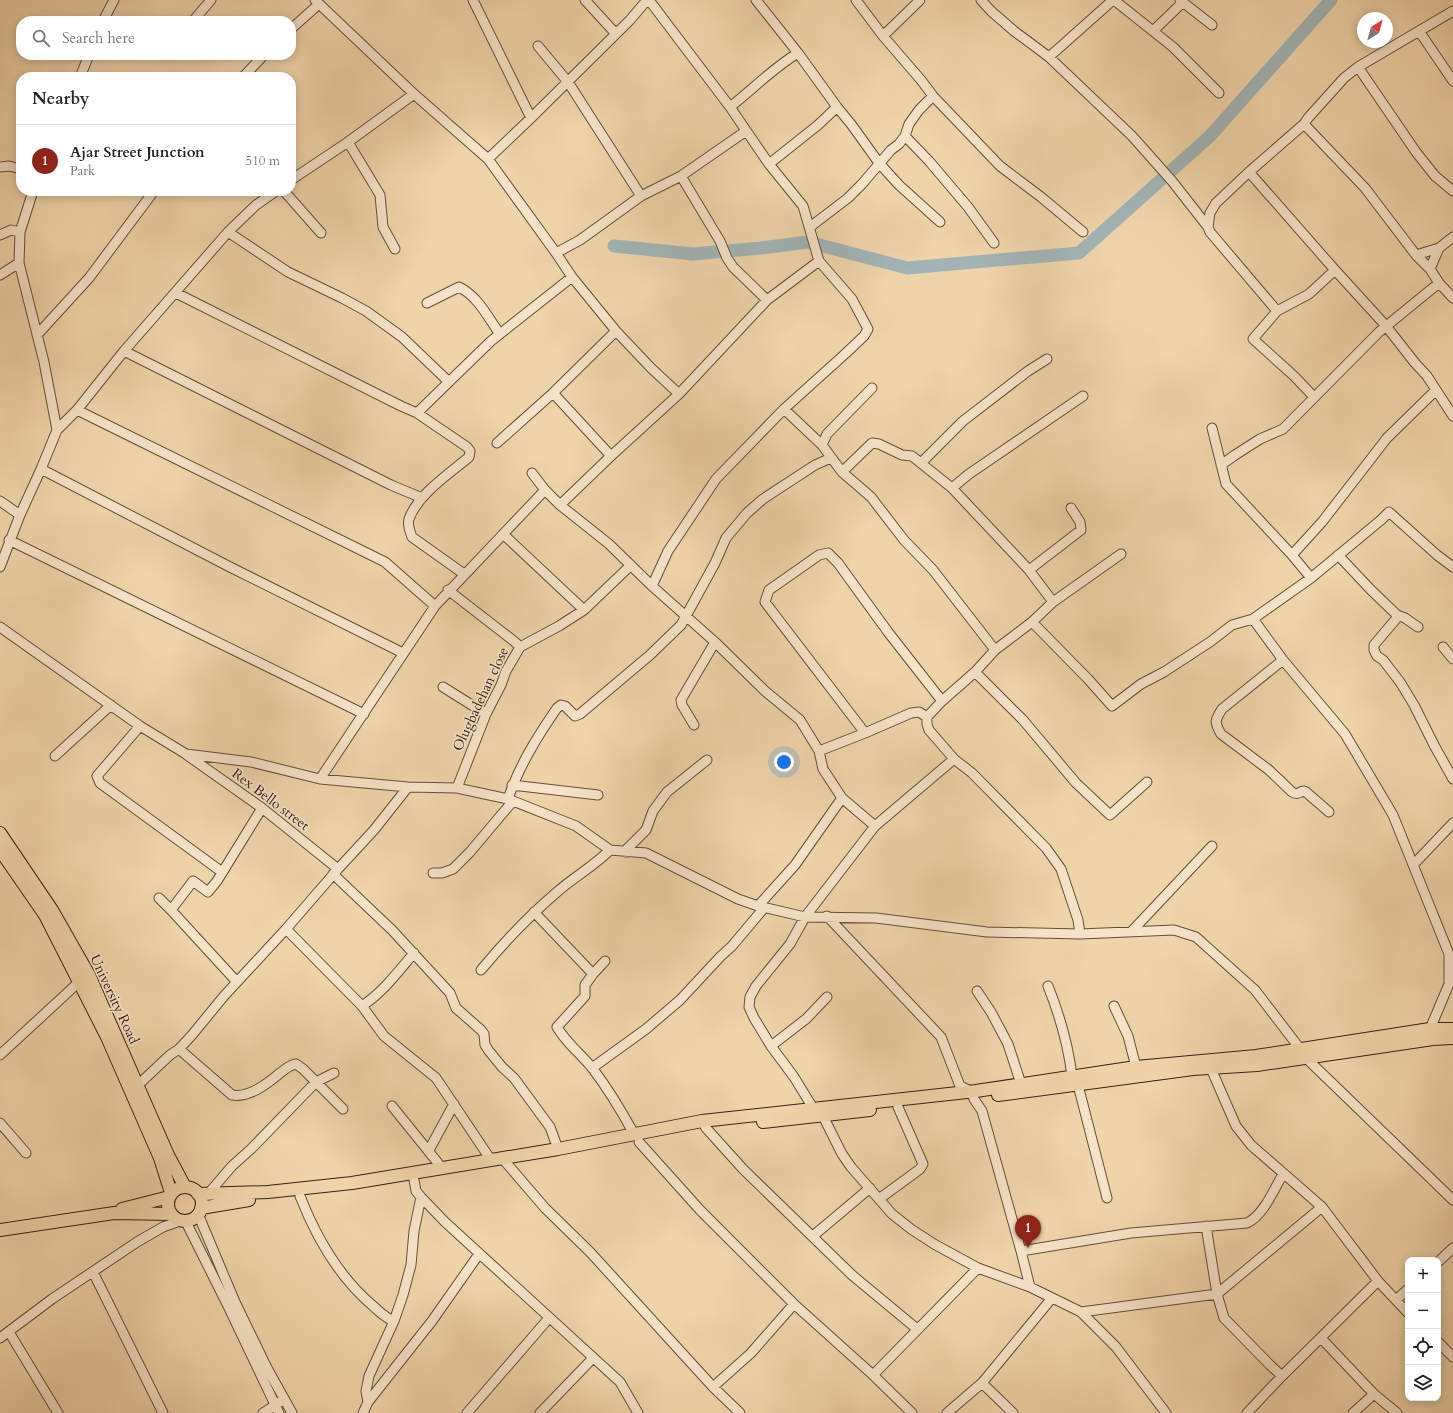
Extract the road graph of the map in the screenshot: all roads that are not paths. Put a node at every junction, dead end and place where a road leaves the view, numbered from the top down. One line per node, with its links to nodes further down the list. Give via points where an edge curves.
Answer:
1 (114, 0): 14 (street)
2 (211, 0): 15 (street)
3 (473, 0): 37 (street)
4 (585, 0): 20 (street)
5 (648, 0): 20 (street); 35 (street)
6 (756, 0): 23 (street)
7 (856, 0): 21 (street)
8 (920, 0): 21 (street)
9 (981, 0): 24 (street, via 1014,31)
10 (1114, 0): 18 (street); 24 (street)
11 (317, 2): 16 (street); 33 (street)
12 (1181, 2): 17 (street); 18 (street)
13 (1453, 11): 19 (street)
14 (106, 16)
15 (197, 16)
16 (296, 24)
17 (1212, 26)
18 (1153, 31): 32 (street, via 1173,47)
19 (1419, 31): 27 (street); 30 (street)
20 (616, 34): 31 (street)
21 (883, 36): 34 (street)
22 (538, 46): 31 (street)
23 (798, 53): 35 (street, via 783,62); 36 (street)
24 (1049, 57): 58 (street, via 1132,136)
25 (87, 60): 28 (street)
26 (259, 60): 29 (street)
27 (1358, 67): 38 (street, via 1344,78); 50 (street, via 1421,158 1435,176)
28 (82, 72)
29 (249, 72)
30 (1453, 81)
31 (568, 82): 37 (street); 55 (street)
32 (1219, 93)
33 (414, 94): 41 (street); 42 (street)
34 (933, 96): 40 (street, via 909,124); 61 (street, via 1000,166)
35 (730, 107): 39 (street)
36 (837, 107): 43 (street); 44 (street)
37 (531, 118): 42 (street)
38 (1304, 124): 47 (street); 69 (street, via 1365,188)
39 (746, 131): 44 (street); 48 (street)
40 (905, 136): 43 (street); 65 (street, via 968,207)
41 (348, 142): 49 (street); 67 (street, via 380,195 383,227)
42 (488, 159): 68 (street)
43 (879, 163): 56 (street); 57 (street, via 848,198)
44 (769, 164): 57 (street, via 803,206)
45 (0, 167): 46 (street)
46 (16, 167)
47 (1249, 172): 58 (street, via 1216,203 1210,213); 73 (street)
48 (681, 176): 55 (street); 79 (street, via 733,267)
49 (296, 177)
50 (1453, 191)
51 (31, 196): 59 (street)
52 (150, 196): 85 (street, via 88,278)
53 (269, 196): 60 (street)
54 (288, 196): 62 (street)
55 (641, 196): 68 (street, via 580,240)
56 (940, 222)
57 (810, 227): 70 (street)
58 (1208, 227): 81 (street)
59 (20, 232): 63 (street, via 11,230); 71 (street)
60 (228, 232): 77 (street); 88 (street, via 288,272 366,311 402,337)
61 (1083, 232)
62 (321, 233)
63 (0, 235)
64 (1453, 237): 66 (street)
65 (994, 243)
66 (1439, 248): 69 (street); 72 (street)
67 (395, 249)
68 (556, 253): 75 (street)
69 (1416, 255): 72 (street)
70 (819, 261): 79 (street); 95 (street, via 852,299 868,329 864,336)
71 (19, 263): 74 (street); 85 (street)
72 (1430, 269): 76 (street)
73 (1335, 270): 81 (street, via 1309,294); 82 (street)
74 (0, 275)
75 (572, 277): 83 (street); 84 (street)
76 (1439, 283): 78 (street); 82 (street)
77 (176, 293): 86 (street); 97 (street)
78 (1453, 298)
79 (767, 300): 92 (street)
80 (428, 303): 84 (street, via 459,287 473,297)
81 (1277, 311): 94 (street, via 1253,339)
82 (1386, 326): 90 (street); 94 (street)
83 (616, 331): 91 (street); 92 (street)
84 (500, 334): 88 (street)
85 (37, 335): 100 (street)
86 (124, 351): 96 (street); 112 (street)
87 (1047, 359): 105 (street, via 963,421)
88 (449, 382): 97 (street)
89 (872, 388): 102 (street, via 827,434)
90 (1436, 390): 98 (street); 120 (street, via 1387,438 1322,522)
91 (553, 392): 101 (street); 103 (street)
92 (679, 394): 103 (street)
93 (1083, 396): 110 (street)
94 (1314, 396): 106 (street, via 1284,429 1260,439)
95 (784, 409): 102 (street); 128 (street, via 716,479 668,551)
96 (77, 410): 100 (street); 131 (street, via 385,562)
97 (418, 413): 112 (street, via 470,451 469,457)
98 (1453, 416)
99 (1212, 428): 106 (street)
100 (57, 430): 107 (street)
101 (497, 443)
102 (822, 444): 104 (street)
103 (611, 456): 114 (street)
104 (831, 458): 108 (street); 134 (street, via 815,465 763,499 747,513 726,538)
105 (921, 463): 108 (street, via 912,456 902,455 872,443); 110 (street)
106 (1221, 466): 120 (street, via 1226,484)
107 (41, 469): 116 (street); 143 (street, via 230,568)
108 (842, 472): 142 (street, via 871,498 904,540 933,570)
109 (532, 473): 111 (street)
110 (952, 488): 125 (street)
111 (545, 490): 114 (street); 117 (street)
112 (422, 498): 126 (street, via 409,520 408,528 412,537)
113 (0, 501): 116 (street)
114 (560, 505): 122 (street)
115 (1071, 508): 125 (street, via 1080,522 1081,530)
116 (20, 515): 118 (street)
117 (504, 534): 126 (street); 132 (street)
118 (10, 540): 123 (street); 150 (street)
119 (1121, 554): 130 (street)
120 (1292, 555): 127 (street)
121 (1338, 555): 124 (street, via 1389,512); 127 (street); 133 (street)
122 (631, 565): 128 (street); 132 (street, Olugbadehan close)
123 (0, 567)
124 (1453, 567)
125 (1029, 570): 130 (street)
126 (464, 574): 129 (street)
127 (1311, 578): 135 (street)
128 (652, 586): 134 (street)
129 (448, 590): 131 (street); 141 (street)
130 (1053, 602): 136 (street)
131 (435, 606): 143 (street)
132 (584, 610): 141 (street, Olugbadehan close)
133 (1396, 614): 138 (street); 162 (street, via 1396,619 1374,645 1374,650 1404,688)
134 (686, 616): 139 (street); 164 (street, via 681,625 650,655 580,714 575,716 561,704 534,742)
135 (1254, 619): 136 (street, via 1232,625 1169,669 1141,684 1112,706); 145 (street)
136 (1032, 622): 142 (street)
137 (0, 627): 149 (street, Rex Bello street)
138 (1418, 627)
139 (715, 642): 153 (street, via 682,700 682,705); 156 (street, via 765,691 800,720)
140 (1444, 647): 144 (street)
141 (520, 648): 151 (street, Olugbadehan close)
142 (995, 650): 146 (street)
143 (403, 653): 150 (street)
144 (1453, 659)
145 (1283, 660): 171 (street, via 1222,709 1216,717 1216,726 1221,734 1269,770 1292,792 1306,792); 179 (street, via 1345,734 1393,815)
146 (975, 672): 148 (street); 163 (street, via 1023,720 1076,783 1110,815)
147 (443, 687): 151 (street)
148 (942, 701): 152 (street); 155 (street, via 838,563 828,553 819,555 769,590 765,602)
149 (111, 705): 154 (street, Rex Bello street); 158 (street)
150 (364, 714): 161 (street)
151 (486, 714): 166 (street, Olugbadehan close)
152 (927, 717): 155 (street, via 919,712 911,713); 159 (street, via 929,730)
153 (694, 725)
154 (140, 726): 157 (street, Rex Bello street); 180 (street, via 97,776 100,783)
155 (865, 733): 156 (street)
156 (819, 751): 168 (street, via 823,769)
157 (186, 754): 161 (street, via 252,762); 170 (street, Rex Bello street)
158 (55, 756)
159 (954, 759): 173 (street); 191 (street, via 972,773 1046,848 1061,869 1078,920)
160 (707, 760): 178 (street, via 667,792 653,811 646,830)
161 (320, 779): 165 (street)
162 (1453, 779)
163 (1147, 782)
164 (512, 785): 167 (street); 169 (street)
165 (408, 787): 166 (street); 181 (street, via 374,830)
166 (457, 788): 169 (street)
167 (598, 795)
168 (842, 798): 173 (street); 184 (street, via 794,866)
169 (510, 800): 177 (street, via 576,826); 182 (street, via 470,852 453,869)
170 (262, 808): 180 (street); 181 (street, Rex Bello street)
171 (1329, 812)
172 (1453, 824): 179 (street)
173 (875, 826): 188 (street)
174 (0, 833): 217 (main road, University Road, via 52,910 90,975)
175 (1212, 846): 190 (street)
176 (0, 850): 196 (main road, University Road, via 45,915)
177 (610, 850): 178 (street); 186 (street)
178 (626, 852): 184 (street, via 646,853 738,899)
179 (1414, 864): 203 (street, via 1449,954 1449,984)
180 (222, 872): 185 (street, via 208,892 193,881)
181 (335, 872): 189 (street); 192 (street, Rex Bello street)
182 (433, 873)
183 (159, 898): 185 (street)
184 (761, 907): 188 (street); 212 (street, via 732,946 680,1000 646,1029)
185 (171, 910): 197 (street)
186 (534, 912): 194 (street); 195 (street)
187 (827, 916): 188 (street); 191 (street, via 876,918 987,932); 218 (street, via 941,1037 960,1086)
188 (805, 917): 206 (street, via 790,944 750,997 754,1018)
189 (286, 929): 197 (street); 201 (street)
190 (1131, 932): 191 (street); 208 (street, via 1174,930 1196,937 1255,990)
191 (1080, 934)
192 (414, 953): 201 (street, via 375,997); 228 (street, Rex Bello street, via 450,994 456,1008 484,1034 485,1045 489,1051 514,1078 550,1126)
193 (605, 961): 195 (street)
194 (481, 970)
195 (593, 974): 212 (street, via 585,985 585,996 557,1027)
196 (79, 982): 209 (street); 238 (main road, University Road, via 107,1037 160,1158)
197 (237, 982): 207 (street)
198 (1048, 986): 214 (street, via 1058,1011)
199 (977, 991): 216 (street, via 1008,1044)
200 (827, 997): 206 (street, via 806,1020)
201 (362, 1006): 219 (street, via 384,1036 436,1078)
202 (1114, 1006): 211 (street, via 1128,1036)
203 (1430, 1029): 204 (main road); 208 (main road)
204 (1453, 1029)
205 (1453, 1038): 208 (main road)
206 (771, 1046): 222 (street)
207 (179, 1049): 215 (street, via 232,1095 247,1094 267,1083 290,1065 296,1064); 217 (street)
208 (1303, 1054): 210 (main road, via 1257,1065); 243 (street)
209 (0, 1055)
210 (1209, 1064): 211 (main road); 214 (main road); 233 (street, via 1236,1126 1251,1145)
211 (1136, 1067): 214 (main road)
212 (592, 1068): 227 (street)
213 (334, 1073): 215 (street)
214 (1075, 1080): 216 (main road); 218 (main road); 241 (street)
215 (316, 1082): 223 (street); 237 (street, via 252,1150)
216 (1021, 1084): 218 (main road)
217 (138, 1085): 235 (main road, University Road, via 168,1155)
218 (972, 1095): 221 (main road); 222 (main road); 252 (street, via 982,1111)
219 (454, 1104): 229 (street); 231 (street)
220 (392, 1106): 229 (street)
221 (898, 1107): 224 (main road); 242 (street, via 923,1164 920,1169)
222 (813, 1108): 226 (main road)
223 (343, 1109)
224 (823, 1116): 226 (main road); 236 (street, via 842,1154)
225 (0, 1123): 230 (street)
226 (704, 1125): 227 (main road); 250 (street, via 743,1169)
227 (637, 1138): 228 (main road); 231 (main road); 263 (street, via 700,1210)
228 (558, 1149): 231 (main road)
229 (429, 1150): 232 (street)
230 (26, 1153)
231 (500, 1161): 232 (main road); 234 (main road); 278 (street, via 590,1252)
232 (442, 1168): 237 (main road, via 298,1189)
233 (1283, 1174): 244 (street); 248 (street, via 1254,1219 1248,1223)
234 (414, 1180): 239 (main road); 240 (street, via 416,1191)
235 (185, 1187): 237 (main road); 238 (main road)
236 (870, 1188): 242 (street); 250 (street)
237 (203, 1194): 245 (main road)
238 (170, 1195): 246 (main road); 247 (main road, via 167,1203)
239 (300, 1196): 245 (main road, via 241,1200); 267 (street, via 321,1242 338,1269 360,1294 388,1319)
240 (421, 1197): 253 (street); 267 (street, via 411,1265)
241 (1107, 1198)
242 (879, 1199): 255 (street, via 892,1214 911,1229)
243 (1453, 1200)
244 (1322, 1207): 257 (street); 260 (street)
245 (200, 1211): 247 (main road, via 191,1220); 280 (street, via 236,1302)
246 (114, 1213): 247 (main road); 249 (main road)
247 (179, 1218): 256 (street, via 153,1232); 282 (street, via 188,1226)
248 (1206, 1226): 252 (street, via 1131,1233); 260 (street)
249 (0, 1230)
250 (813, 1236): 268 (street, via 852,1275)
251 (1453, 1248): 254 (street)
252 (1021, 1251): 258 (street)
253 (479, 1254): 266 (street); 281 (street)
254 (1441, 1259)
255 (978, 1268): 258 (street); 268 (street)
256 (94, 1272): 269 (street, via 52,1299); 285 (street)
257 (1378, 1280): 262 (street); 271 (street)
258 (1030, 1287): 261 (street)
259 (1405, 1292): 262 (street)
260 (1217, 1294): 265 (street); 276 (street, via 1224,1318)
261 (1052, 1298): 265 (street); 277 (street)
262 (1396, 1300): 264 (street)
263 (794, 1304): 275 (street); 278 (street, via 751,1353)
264 (1405, 1310)
265 (1081, 1312): 295 (street, via 1116,1347)
266 (549, 1318): 274 (street); 289 (street)
267 (394, 1321): 281 (street, via 369,1376 366,1391)
268 (917, 1329): 275 (street)
269 (9, 1332): 270 (street); 284 (street)
270 (0, 1338)
271 (1321, 1338): 276 (street); 279 (street)
272 (1441, 1345): 273 (street)
273 (1453, 1357)
274 (593, 1358): 290 (street); 291 (street, via 620,1382)
275 (873, 1375): 292 (street)
276 (1282, 1376): 296 (street)
277 (982, 1383): 293 (street); 294 (street)
278 (713, 1387): 283 (street)
279 (1374, 1394): 297 (street); 298 (street)
280 (284, 1398): 282 (street); 287 (street)
281 (368, 1402): 288 (street)
282 (277, 1409): 286 (street)
283 (736, 1412)
284 (58, 1413)
285 (163, 1413)
286 (263, 1413)
287 (292, 1413)
288 (363, 1413)
289 (467, 1413)
290 (540, 1413)
291 (638, 1413)
292 (912, 1413)
293 (947, 1413)
294 (1013, 1413)
295 (1166, 1413)
296 (1247, 1413)
297 (1353, 1413)
298 (1397, 1413)

